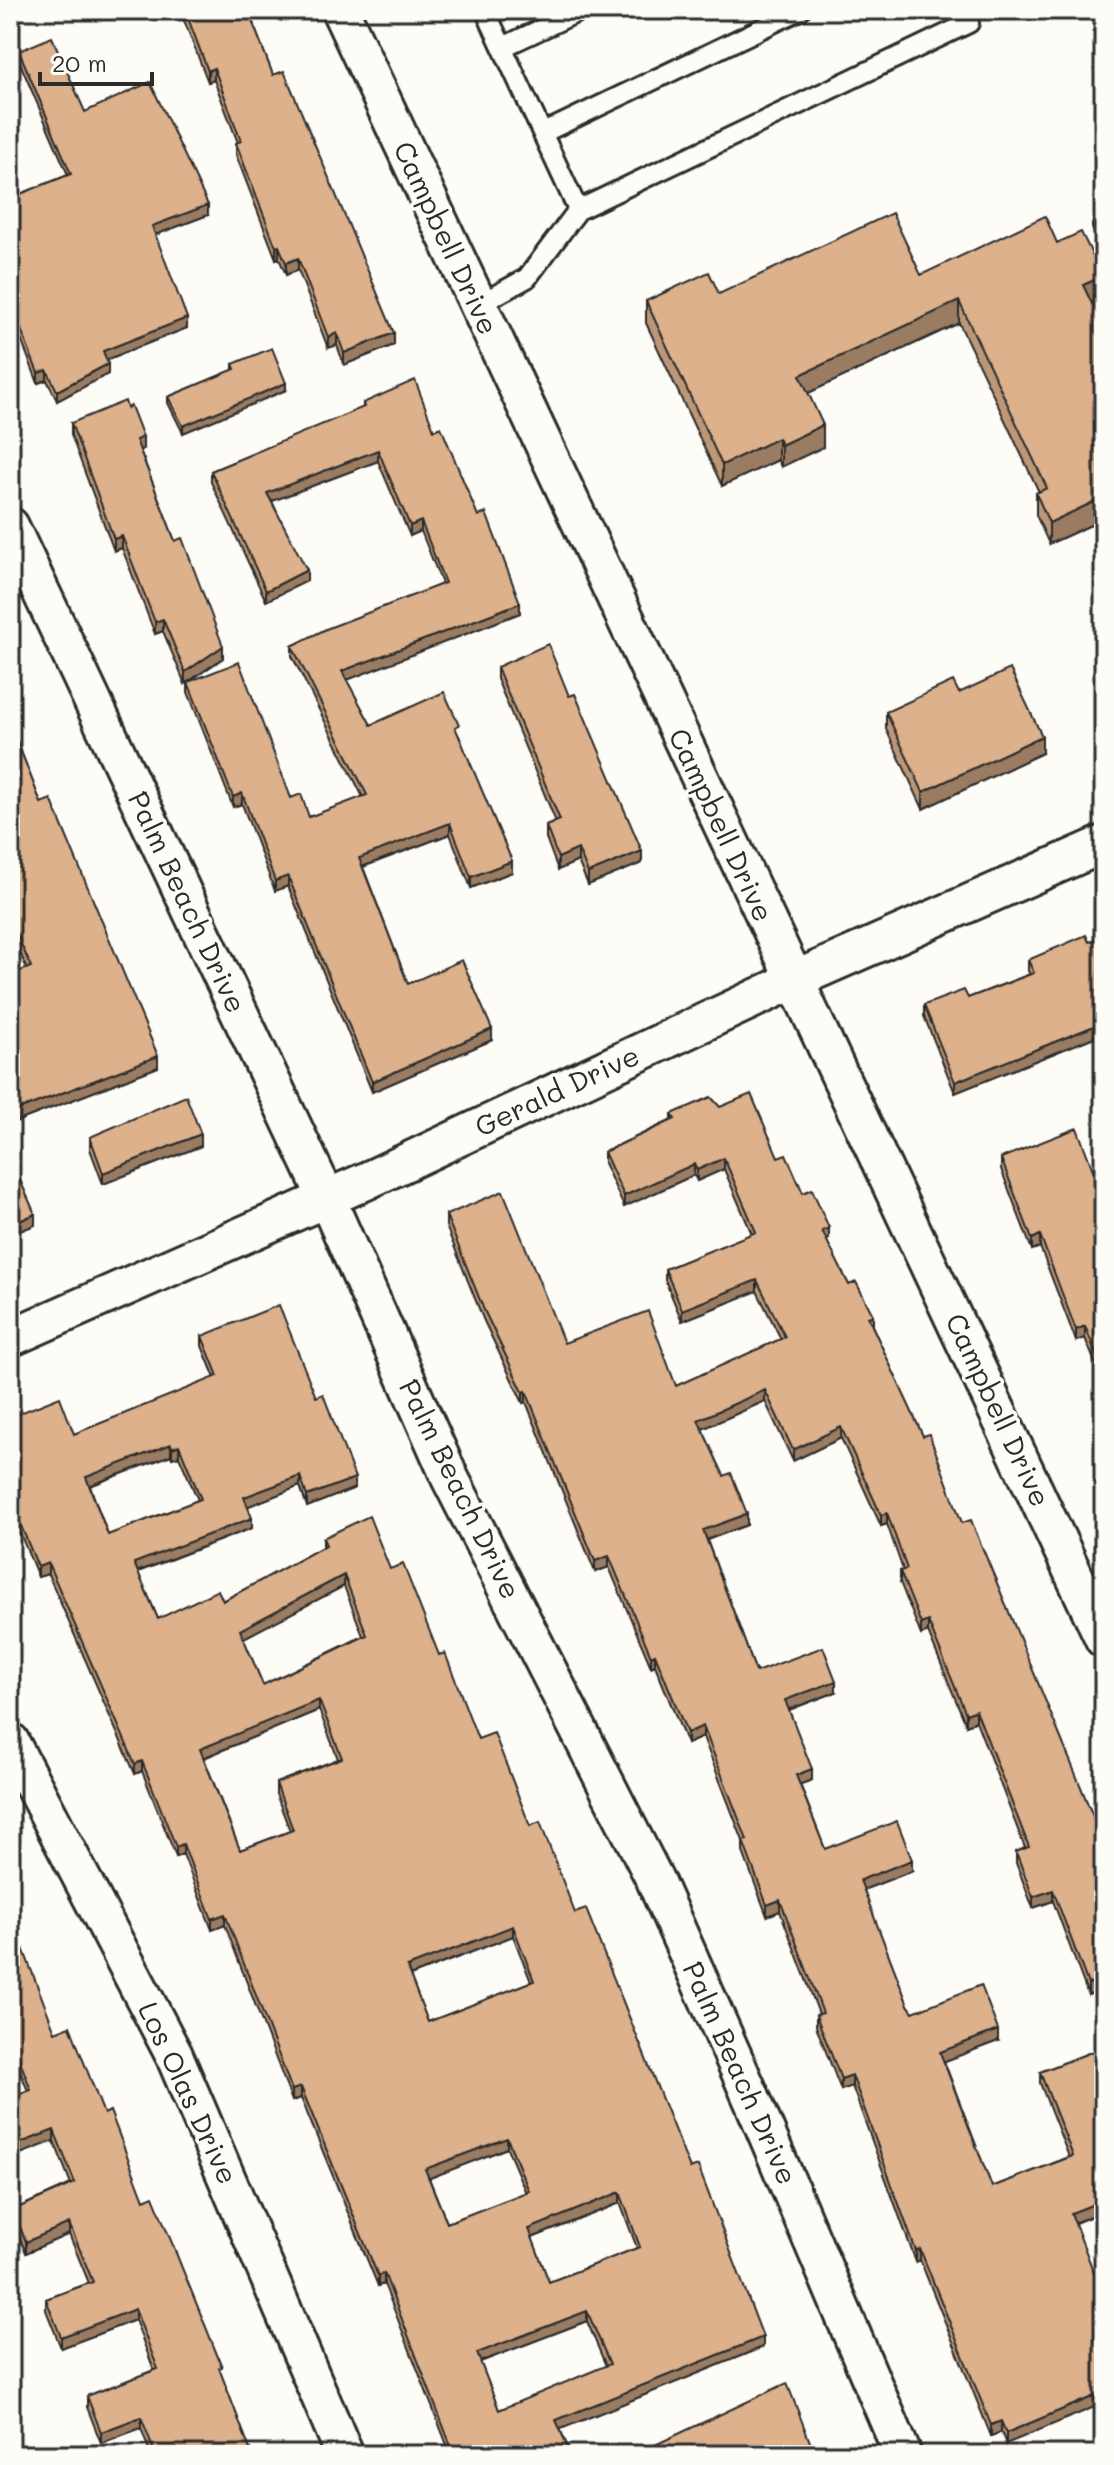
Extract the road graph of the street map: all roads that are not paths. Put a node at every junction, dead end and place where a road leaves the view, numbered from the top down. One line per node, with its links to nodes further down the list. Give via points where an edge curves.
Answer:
1 (340, 10): 9 (street, Campbell Drive)
2 (485, 10): 6 (lane)
3 (582, 10): 6 (lane)
4 (800, 10): 7 (lane)
5 (963, 10): 8 (lane, via 969,23)
6 (503, 47): 7 (lane)
7 (543, 133): 8 (lane)
8 (578, 210): 9 (lane, via 527,278)
9 (478, 305): 12 (street, Campbell Drive)
10 (10, 526): 13 (street, Palm Beach Drive)
11 (1104, 844): 12 (street, Gerald Drive)
12 (794, 980): 13 (street, Gerald Drive); 15 (street, Campbell Drive)
13 (327, 1199): 14 (street, Gerald Drive); 18 (street, Palm Beach Drive, via 450,1478 655,1880)
14 (10, 1338)
15 (1104, 1639)
16 (10, 1741): 17 (street, Los Olas Drive, via 174,2055)
17 (345, 2455)
18 (903, 2455)

